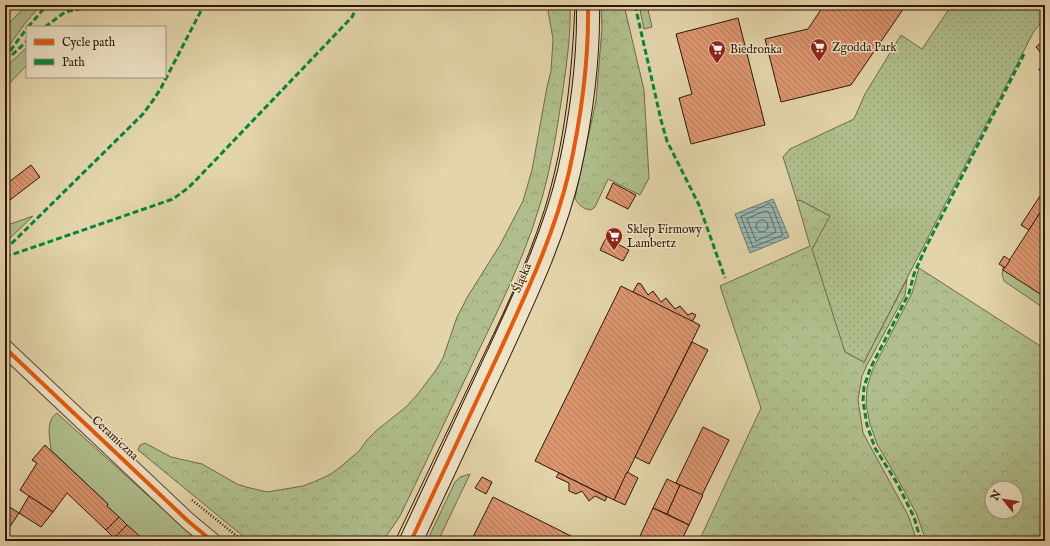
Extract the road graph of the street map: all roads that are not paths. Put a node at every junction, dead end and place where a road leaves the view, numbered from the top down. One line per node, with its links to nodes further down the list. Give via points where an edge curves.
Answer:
1 (588, 5): 4 (street, Śląska, via 582,98 569,173 560,205 539,264 518,312)
2 (5, 348): 3 (street, Ceramiczna)
3 (212, 541)
4 (411, 541)

